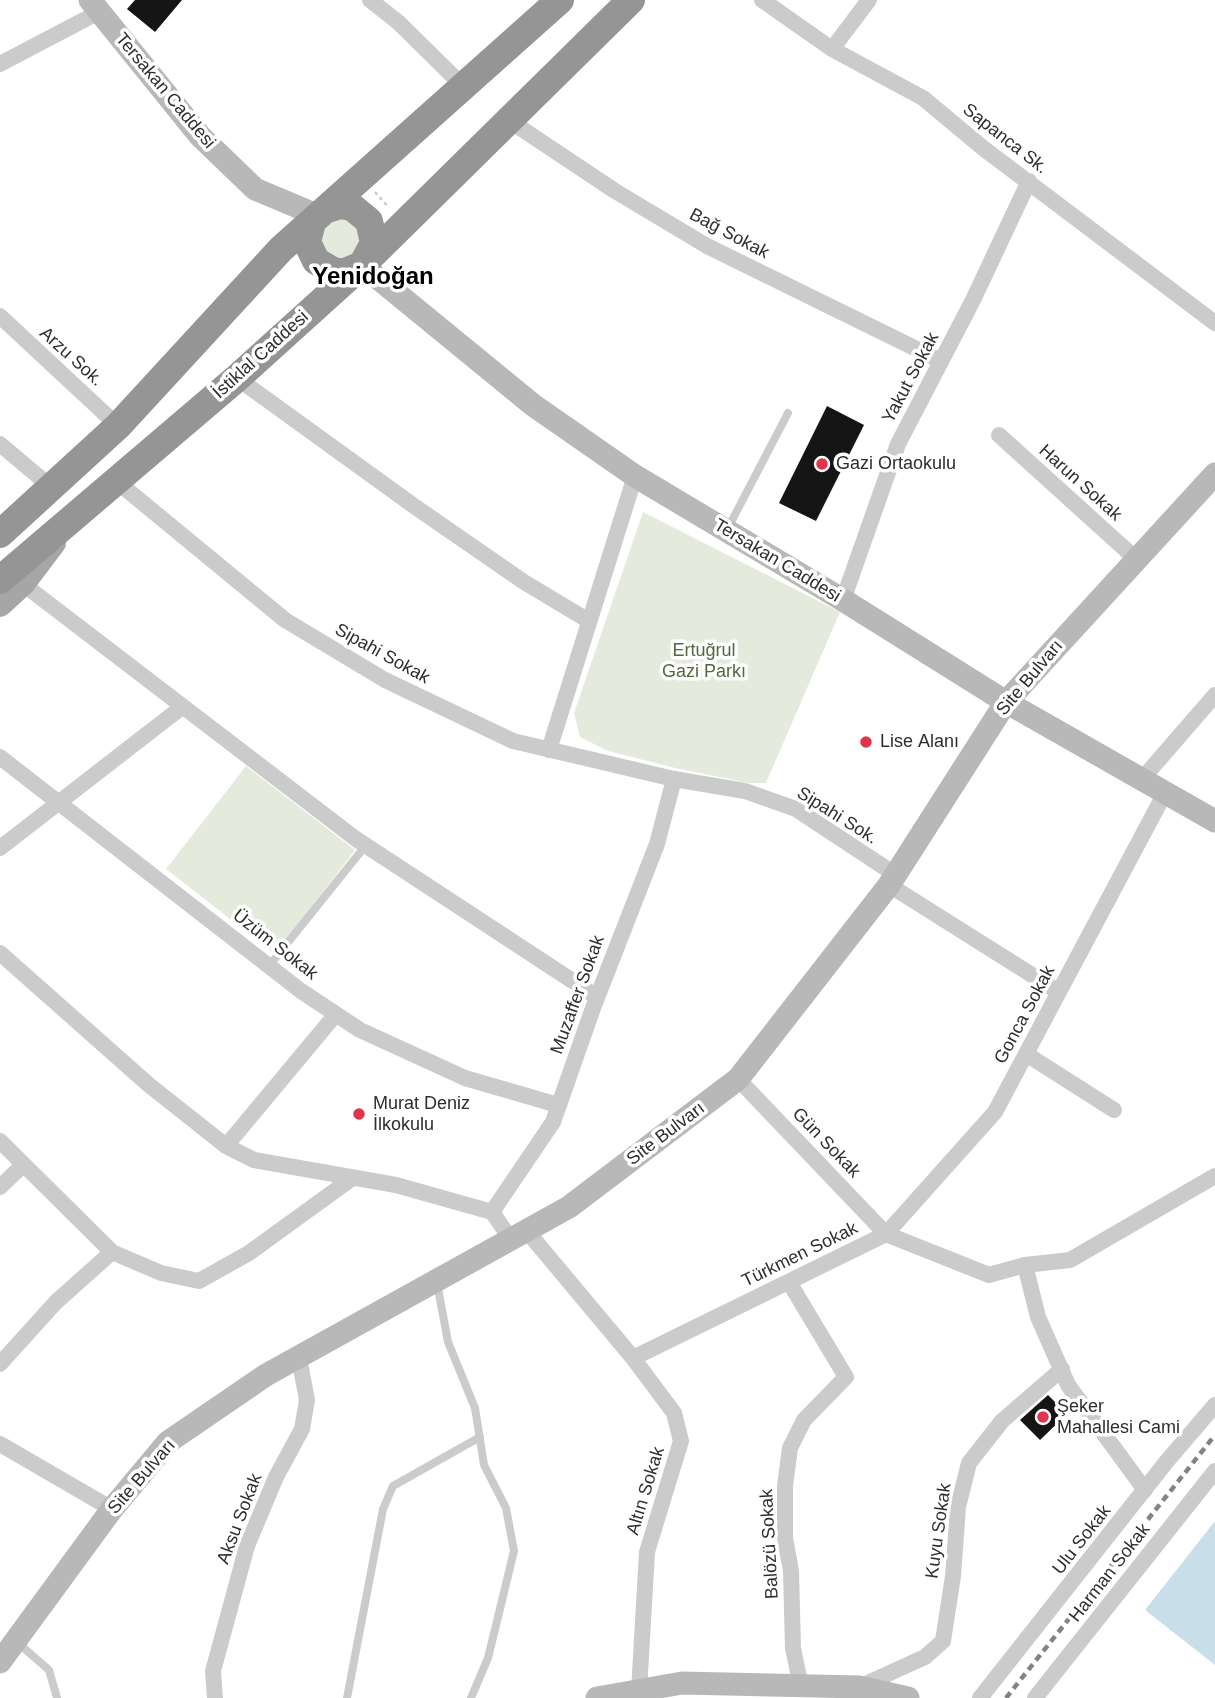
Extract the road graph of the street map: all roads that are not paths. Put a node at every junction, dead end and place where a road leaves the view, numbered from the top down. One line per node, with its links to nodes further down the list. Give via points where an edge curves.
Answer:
1 (370, 0): 9 (street)
2 (560, 0): 9 (highway)
3 (631, 0): 10 (highway, İstiklal Caddesi)
4 (762, 0): 7 (street, Sapanca Sk.)
5 (869, 0): 7 (street)
6 (94, 6): 8 (street); 12 (street, Tersakan Caddesi, via 200,136 255,189)
7 (832, 49): 11 (street, Sapanca Sk., via 923,98)
8 (0, 64)
9 (464, 87): 12 (highway)
10 (510, 121): 13 (highway, İstiklal Caddesi); 16 (street, Bağ Sokak, via 707,246)
11 (1029, 181): 15 (street, Sapanca Sk.); 16 (street, Yakut Sokak)
12 (319, 216): 13 (highway, via 307,242 316,261 335,272); 13 (highway, via 340,205 352,207 369,221 374,243); 19 (highway, via 281,249)
13 (362, 265): 17 (highway, İstiklal Caddesi); 22 (street, Tersakan Caddesi, via 533,405)
14 (0, 316): 19 (street, Arzu Sok.)
15 (1215, 323)
16 (942, 361): 30 (street, Yakut Sokak, via 898,444)
17 (237, 378): 24 (highway, İstiklal Caddesi); 32 (street, via 524,582)
18 (788, 413): 26 (lane)
19 (118, 426): 25 (highway)
20 (999, 435): 28 (street, Harun Sokak)
21 (0, 444): 25 (street)
22 (635, 476): 26 (street, Tersakan Caddesi); 32 (street)
23 (1214, 478): 28 (street, Site Bulvarı)
24 (115, 480): 29 (highway, İstiklal Caddesi, via 79,510); 36 (street, Sipahi Sokak, via 285,620 385,680 513,741)
25 (51, 487): 27 (highway)
26 (727, 531): 30 (street, Tersakan Caddesi)
27 (0, 534)
28 (1136, 559): 34 (street, Site Bulvarı)
29 (11, 582): 31 (main road); 35 (street)
30 (843, 600): 34 (street, Tersakan Caddesi)
31 (0, 605)
32 (589, 621): 36 (street)
33 (1215, 695): 38 (street)
34 (1006, 702): 38 (street, Tersakan Caddesi); 45 (street, Site Bulvarı)
35 (182, 707): 41 (street); 43 (street)
36 (549, 750): 39 (street, Sipahi Sokak)
37 (0, 757): 41 (street, Üzüm Sokak)
38 (1143, 778): 40 (street, Tersakan Caddesi)
39 (674, 779): 45 (street, Sipahi Sok., via 745,791 796,809); 49 (street, Muzaffer Sokak, via 657,844)
40 (1166, 791): 42 (street, Tersakan Caddesi); 48 (street, Gonca Sokak)
41 (55, 803): 44 (street); 47 (street, Üzüm Sokak)
42 (1215, 821)
43 (366, 845): 47 (lane); 49 (street)
44 (0, 848)
45 (892, 880): 48 (street, Sipahi Sok.); 52 (street, Site Bulvarı)
46 (0, 953): 56 (street, via 149,1085)
47 (270, 966): 50 (street, Üzüm Sokak)
48 (1059, 992): 51 (street, Gonca Sokak)
49 (597, 997): 53 (street, Muzaffer Sokak)
50 (336, 1014): 53 (street, Üzüm Sokak, via 360,1030 466,1078); 56 (street)
51 (1026, 1054): 54 (street); 63 (street, Gonca Sokak, via 995,1112)
52 (738, 1079): 62 (street, Site Bulvarı, via 569,1207); 63 (street, Gün Sokak)
53 (558, 1105): 61 (street, Muzaffer Sokak, via 553,1122)
54 (1114, 1111)
55 (0, 1141): 57 (street)
56 (226, 1146): 59 (street, via 254,1160)
57 (23, 1165): 60 (street); 64 (street)
58 (1214, 1178): 65 (street, Türkmen Sokak, via 1070,1260)
59 (351, 1179): 61 (street, via 396,1185); 64 (street, via 249,1253 199,1281 161,1273)
60 (0, 1187)
61 (492, 1212): 62 (street)
62 (518, 1234): 66 (street, Site Bulvarı); 69 (street)
63 (886, 1234): 65 (street, Türkmen Sokak, via 989,1275); 67 (street, Türkmen Sokak)
64 (112, 1252): 70 (street, via 57,1302)
65 (1025, 1265): 71 (street, via 1038,1317)
66 (436, 1281): 68 (street, Site Bulvarı); 73 (lane, via 448,1342 475,1408)
67 (789, 1282): 69 (street, Türkmen Sokak); 80 (street, Balözü Sokak, via 846,1377 804,1420 790,1448 785,1538 793,1648)
68 (299, 1358): 77 (street, Site Bulvarı, via 266,1375 168,1442); 85 (street, Aksu Sokak, via 307,1400 302,1429 247,1546 213,1671)
69 (632, 1358): 83 (street, Altın Sokak, via 674,1413 681,1441 647,1552)
70 (0, 1364)
71 (1062, 1369): 76 (street, via 1068,1385); 81 (street, Kuyu Sokak, via 1002,1421 969,1463 958,1507 943,1642 925,1657)
72 (1215, 1405): 76 (street, Ulu Sokak)
73 (480, 1437): 86 (lane, via 393,1486 383,1508); 87 (lane, via 484,1465 506,1508 514,1551 488,1658)
74 (0, 1444): 77 (street)
75 (1215, 1471): 91 (street, Harman Sokak)
76 (1145, 1490): 90 (street, Ulu Sokak)
77 (112, 1509): 78 (street, Site Bulvarı)
78 (16, 1641): 79 (street, Site Bulvarı); 84 (lane, via 48,1670)
79 (0, 1662)
80 (802, 1687): 81 (street); 82 (street)
81 (859, 1687): 89 (street)
82 (679, 1690): 83 (street)
83 (639, 1691): 88 (street)
84 (57, 1698)
85 (215, 1698)
86 (347, 1698)
87 (471, 1698)
88 (597, 1698)
89 (908, 1698)
90 (980, 1698)
91 (1035, 1698)

